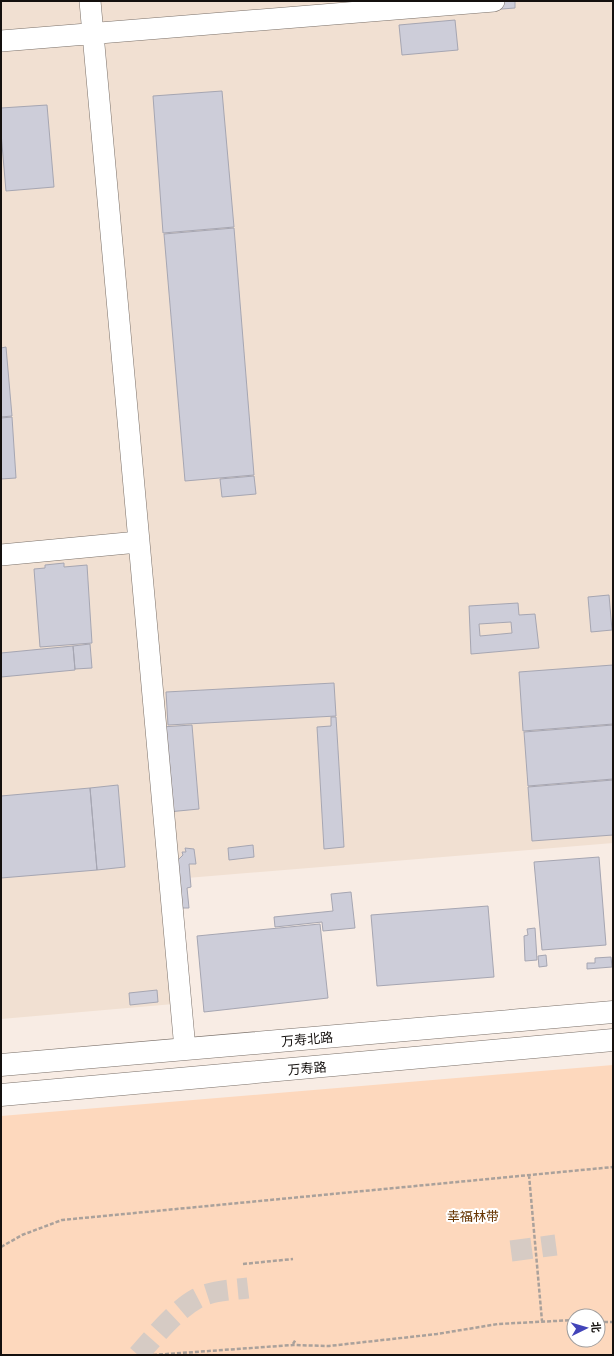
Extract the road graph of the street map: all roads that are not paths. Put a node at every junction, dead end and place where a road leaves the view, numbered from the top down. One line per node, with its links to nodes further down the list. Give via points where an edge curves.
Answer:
1 (90, 1): 3 (street)
2 (494, 1): 3 (street)
3 (93, 33): 4 (street); 5 (street)
4 (1, 41)
5 (138, 542): 6 (street); 9 (street)
6 (1, 555)
7 (613, 1012): 9 (main road, 万寿北路)
8 (613, 1040): 11 (main road, 万寿路)
9 (185, 1049): 10 (main road, 万寿北路)
10 (1, 1065)
11 (1, 1095)

